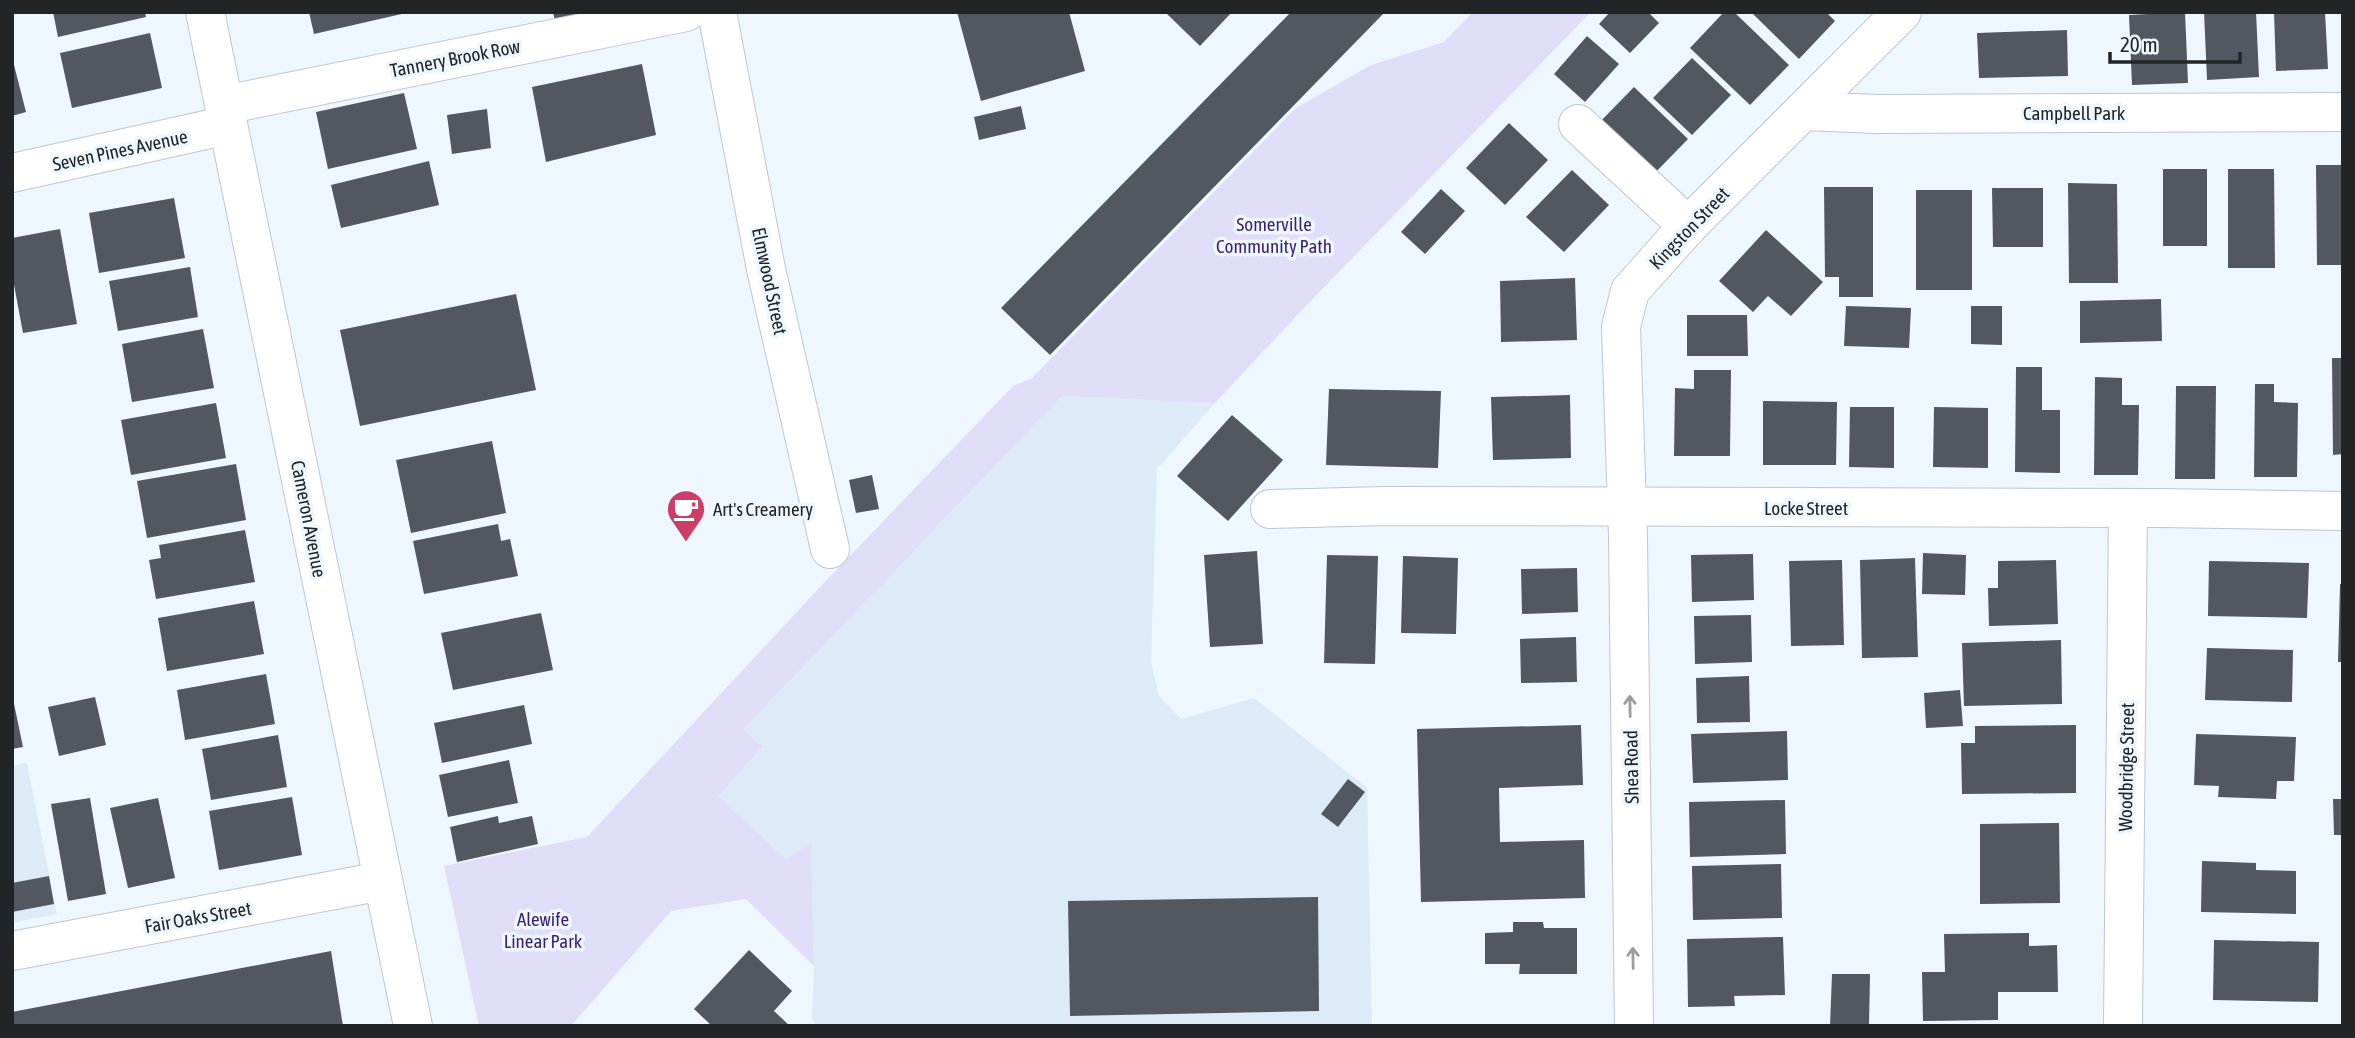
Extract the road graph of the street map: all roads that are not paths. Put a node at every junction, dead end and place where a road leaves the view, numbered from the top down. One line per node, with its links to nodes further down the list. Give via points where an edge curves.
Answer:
1 (205, 12): 7 (street, Cameron Avenue)
2 (686, 12): 7 (street, Tannery Brook Row)
3 (717, 12): 15 (street, Elmwood Street, via 766,269)
4 (1902, 12): 5 (street, Kingston Street)
5 (1804, 111): 6 (street, Campbell Park); 10 (street, Kingston Street)
6 (2343, 112)
7 (226, 115): 9 (street, Seven Pines Avenue); 16 (street, Cameron Avenue)
8 (1578, 124): 10 (street)
9 (12, 173)
10 (1688, 226): 11 (street, Kingston Street, via 1630,290 1621,327)
11 (1627, 507): 12 (street, Locke Street); 13 (street, Locke Street); 19 (street, Shea Road, one-way to 11)
12 (2128, 508): 14 (street, Locke Street); 20 (street, Woodbridge Street)
13 (1270, 509)
14 (2343, 511)
15 (830, 549)
16 (383, 881): 17 (street, Fair Oaks Street); 18 (street, Cameron Avenue)
17 (12, 951)
18 (413, 1026)
19 (1634, 1026)
20 (2123, 1026)

